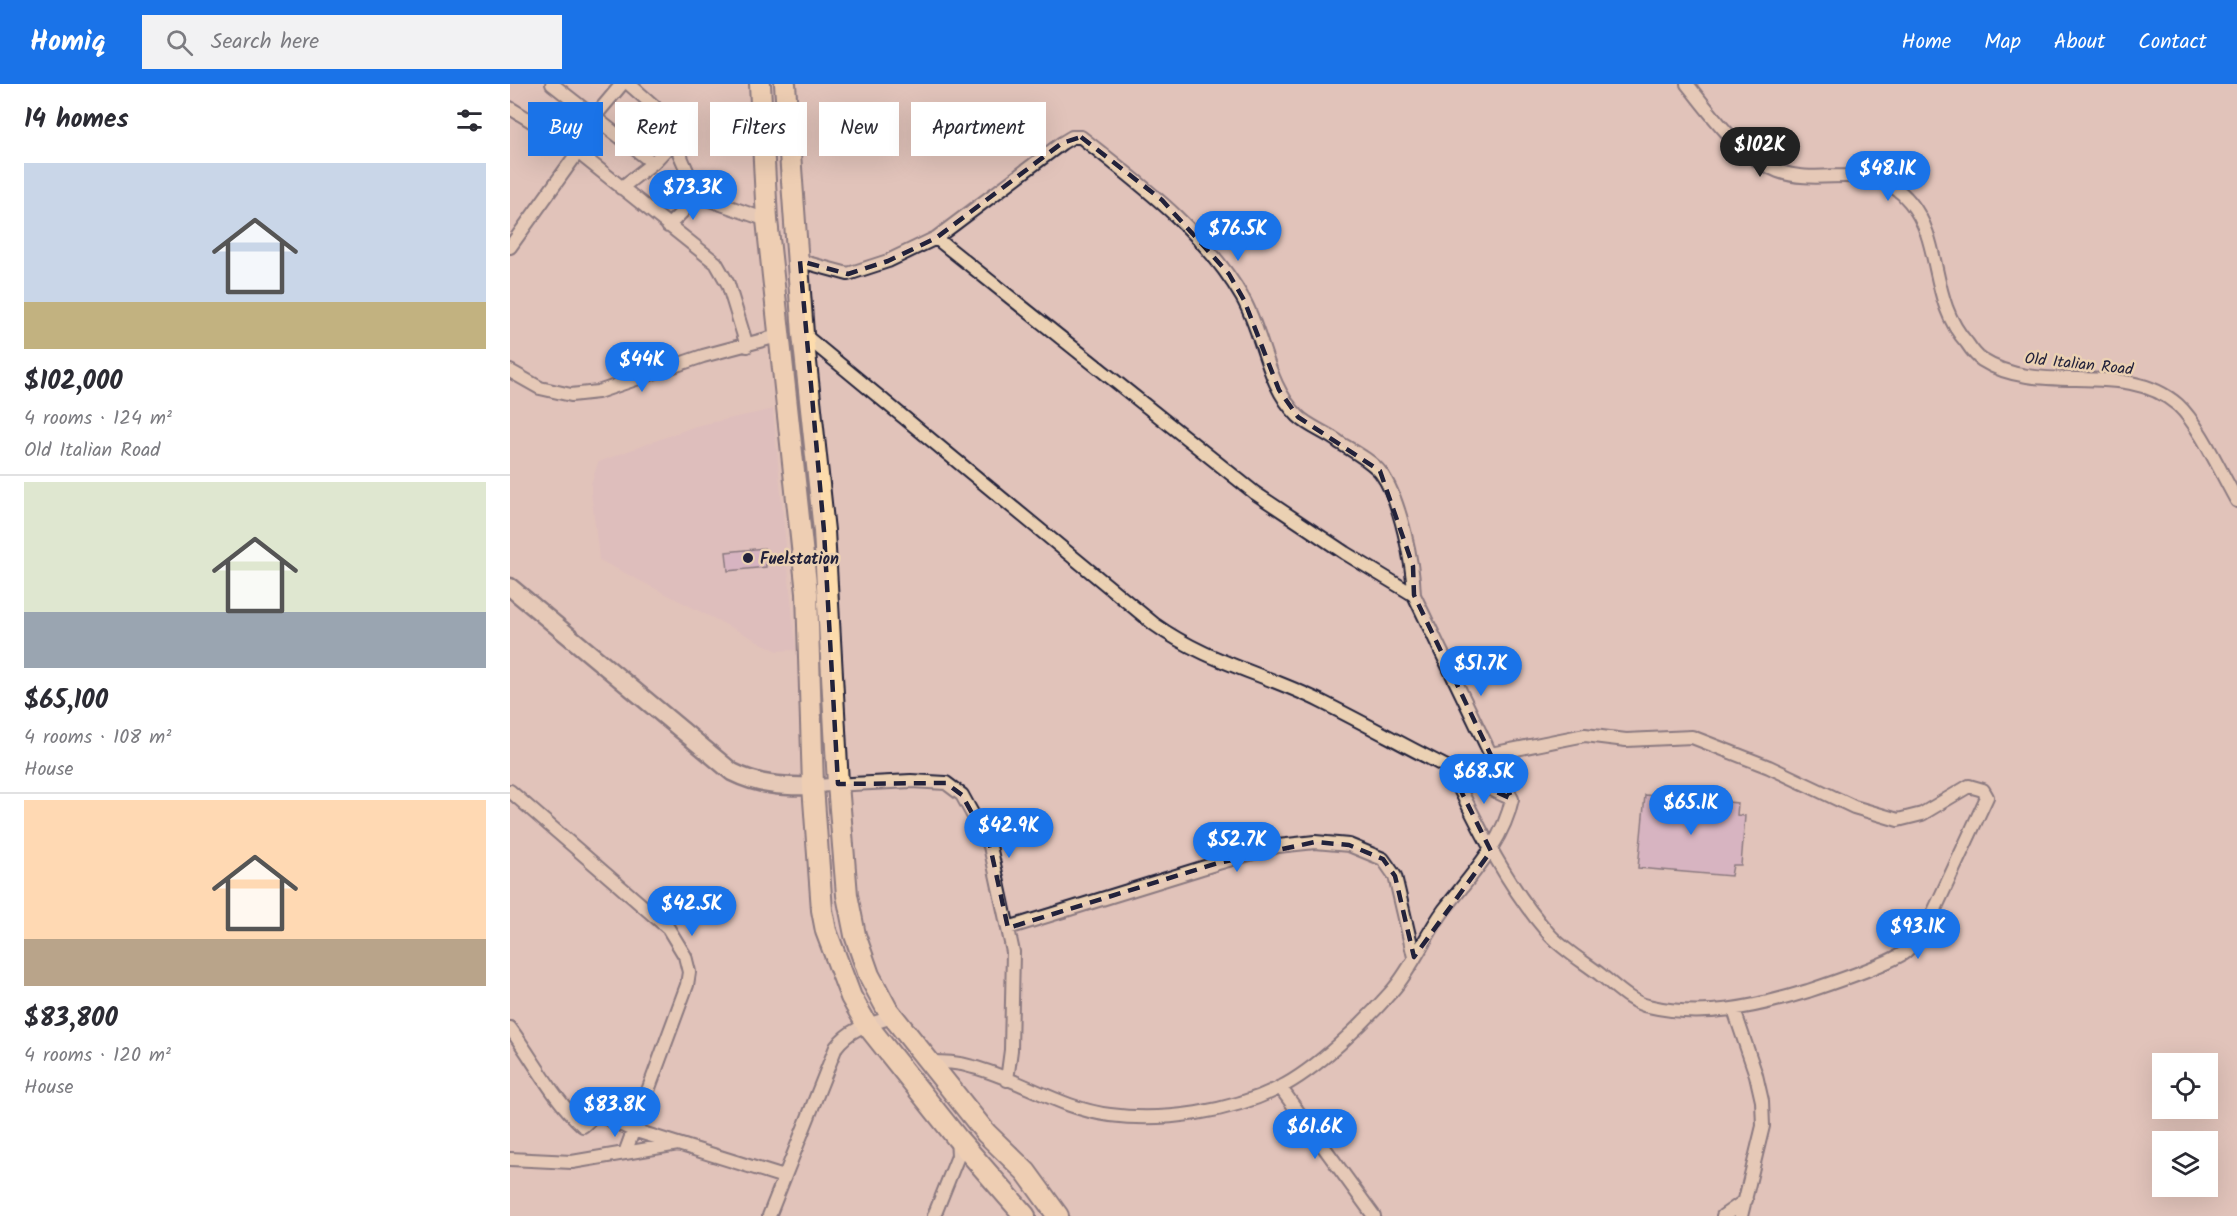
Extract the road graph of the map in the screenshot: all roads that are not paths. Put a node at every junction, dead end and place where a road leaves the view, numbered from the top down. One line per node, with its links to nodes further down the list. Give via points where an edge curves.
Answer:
1 (552, 84): 7 (street)
2 (622, 84): 9 (street)
3 (629, 84): 8 (street)
4 (760, 84): 20 (main road)
5 (785, 84): 24 (main road)
6 (1687, 84): 29 (street, Old Italian Road, via 1718,123 1754,158 1779,171 1810,177 1842,174 1881,181 1910,202 1925,228 1945,311 1956,332 1981,359 2025,377 2118,382 2153,389 2179,405)
7 (576, 102)
8 (649, 102)
9 (603, 107)
10 (510, 108): 11 (street)
11 (528, 119)
12 (603, 122): 17 (street)
13 (575, 156): 23 (street)
14 (583, 156): 18 (street)
15 (660, 156): 17 (street)
16 (681, 156): 19 (street)
17 (653, 163): 18 (street)
18 (621, 188): 21 (street)
19 (698, 196): 20 (street); 21 (street)
20 (767, 220): 26 (main road)
21 (668, 226): 27 (street, via 716,263 728,284)
22 (936, 238): 24 (street, via 888,261 848,274); 35 (street, via 1255,493); 35 (street, via 1062,143 1082,137 1162,200 1229,274 1244,300 1280,390 1298,417 1380,471 1395,504 1413,566)
23 (510, 247)
24 (800, 261): 25 (main road)
25 (803, 334): 30 (main road); 37 (street, via 1182,644 1318,700)
26 (778, 336): 27 (street); 31 (main road)
27 (747, 346): 28 (street, via 703,356 598,392 571,395 540,388)
28 (510, 371)
29 (2237, 501)
30 (824, 531): 31 (main road); 33 (main road)
31 (801, 533): 34 (main road)
32 (510, 587): 39 (street, via 732,772 752,782)
33 (828, 591): 34 (main road); 38 (main road)
34 (807, 593): 39 (main road)
35 (1414, 595): 36 (street)
36 (1491, 754): 41 (street); 45 (street, via 1585,735 1626,740 1692,737 1769,767 1854,807 1898,820 1922,814 1969,786 1983,790 1986,801 1930,920 1904,952 1818,987)
37 (1451, 771): 41 (street); 42 (street)
38 (838, 784): 39 (street); 43 (street, via 946,783 962,795 990,846); 46 (main road, via 855,935 875,990)
39 (813, 786): 47 (main road, via 826,932 846,986)
40 (510, 791): 52 (street, via 668,928 685,956 689,972 682,1001)
41 (1512, 799): 42 (street)
42 (1491, 851): 44 (street); 45 (street, via 1550,935 1618,989 1645,1006)
43 (1008, 928): 44 (street, via 1218,862 1278,846 1315,842 1349,845 1383,859 1395,876); 50 (street, via 1013,952)
44 (1414, 957): 51 (street, via 1394,990 1348,1036)
45 (1734, 1010): 58 (street, via 1756,1075 1763,1126)
46 (893, 1017): 47 (street); 49 (main road)
47 (867, 1025): 53 (main road); 57 (street, via 846,1034 836,1047)
48 (510, 1028): 52 (street, via 548,1087 584,1126 597,1114)
49 (928, 1062): 50 (street, via 955,1062); 62 (main road, via 986,1133 1026,1172)
50 (1007, 1080): 51 (street, via 1075,1107 1146,1118 1206,1110)
51 (1280, 1087): 63 (street)
52 (633, 1130): 54 (street); 55 (street)
53 (957, 1138): 60 (street, via 958,1156); 61 (main road)
54 (684, 1143): 55 (street); 57 (street)
55 (625, 1153): 56 (street, via 572,1162)
56 (510, 1159)
57 (784, 1177): 59 (street)
58 (1746, 1200): 64 (street); 65 (street)
59 (769, 1216)
60 (934, 1216)
61 (1025, 1216)
62 (1058, 1216)
63 (1374, 1216)
64 (1723, 1216)
65 (1741, 1216)

